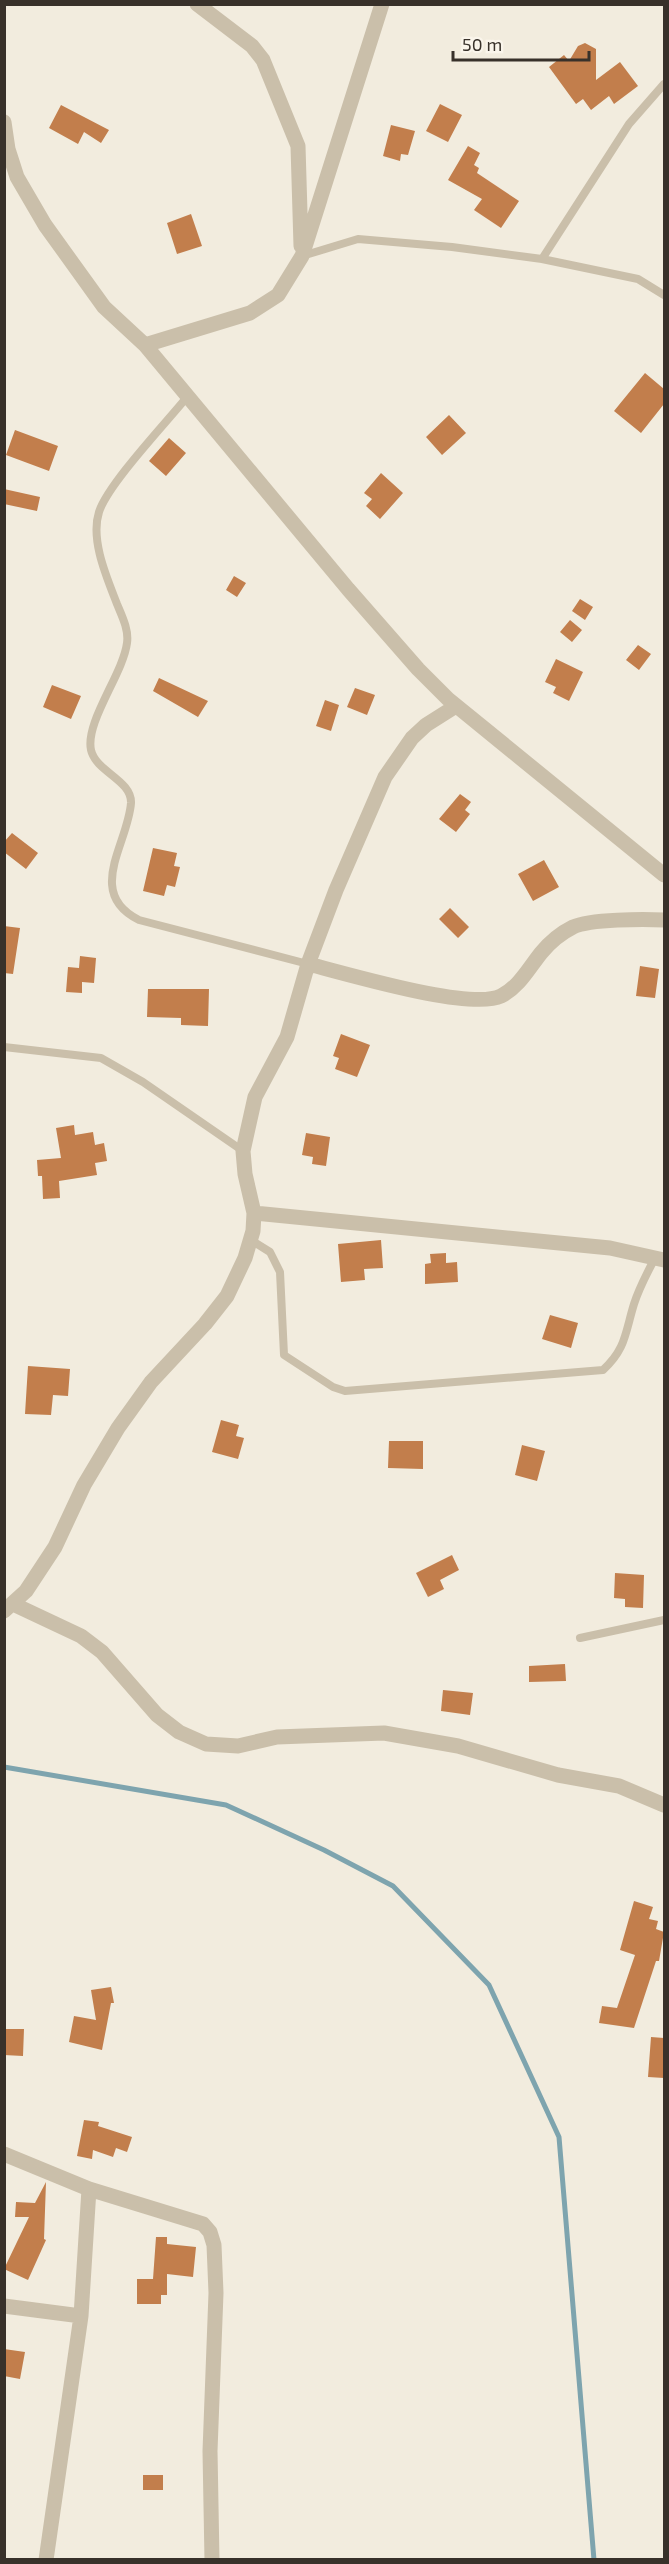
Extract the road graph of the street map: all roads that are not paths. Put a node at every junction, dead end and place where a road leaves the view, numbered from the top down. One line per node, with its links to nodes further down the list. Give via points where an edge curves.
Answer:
1 (197, 4): 5 (street, via 252,46 263,60 298,146)
2 (382, 4): 5 (street)
3 (664, 84): 6 (lane, via 629,124)
4 (4, 122): 8 (street, via 17,177 45,225 104,307)
5 (302, 256): 6 (lane, via 358,239); 8 (street, via 278,295 250,313)
6 (543, 259): 7 (lane, via 638,279)
7 (664, 295)
8 (145, 345): 9 (street)
9 (187, 397): 10 (street, via 348,589); 13 (lane, via 99,511 97,525 108,581 127,636 119,670 90,741 91,752 128,789 131,802 113,863 112,887 116,902 139,920)
10 (456, 706): 11 (street); 13 (street, via 412,738 385,777)
11 (664, 875)
12 (664, 920): 13 (street, via 576,926 543,950 516,985 488,1000 437,994)
13 (308, 964): 15 (street, via 287,1037 255,1097)
14 (4, 1047): 15 (lane, via 101,1058)
15 (243, 1151): 16 (street)
16 (254, 1213): 17 (street); 18 (street, via 610,1248)
17 (251, 1240): 18 (lane, via 270,1252 280,1272 284,1355 345,1391 603,1370 616,1358 628,1334 641,1286); 19 (street, via 227,1296 150,1382 84,1485 55,1546 30,1585)
18 (660, 1259)
19 (9, 1608): 22 (street, via 81,1636 102,1652 157,1714 179,1732 206,1744 238,1746 277,1737 384,1733 458,1746 558,1775 619,1786)
20 (664, 1620): 21 (lane)
21 (580, 1638)
22 (664, 1805)
23 (4, 2154): 24 (street)
24 (89, 2189): 26 (street); 28 (street, via 203,2224 210,2232 216,2293 210,2451)
25 (4, 2306): 26 (street)
26 (81, 2316): 27 (street)
27 (46, 2559)
28 (212, 2559)

